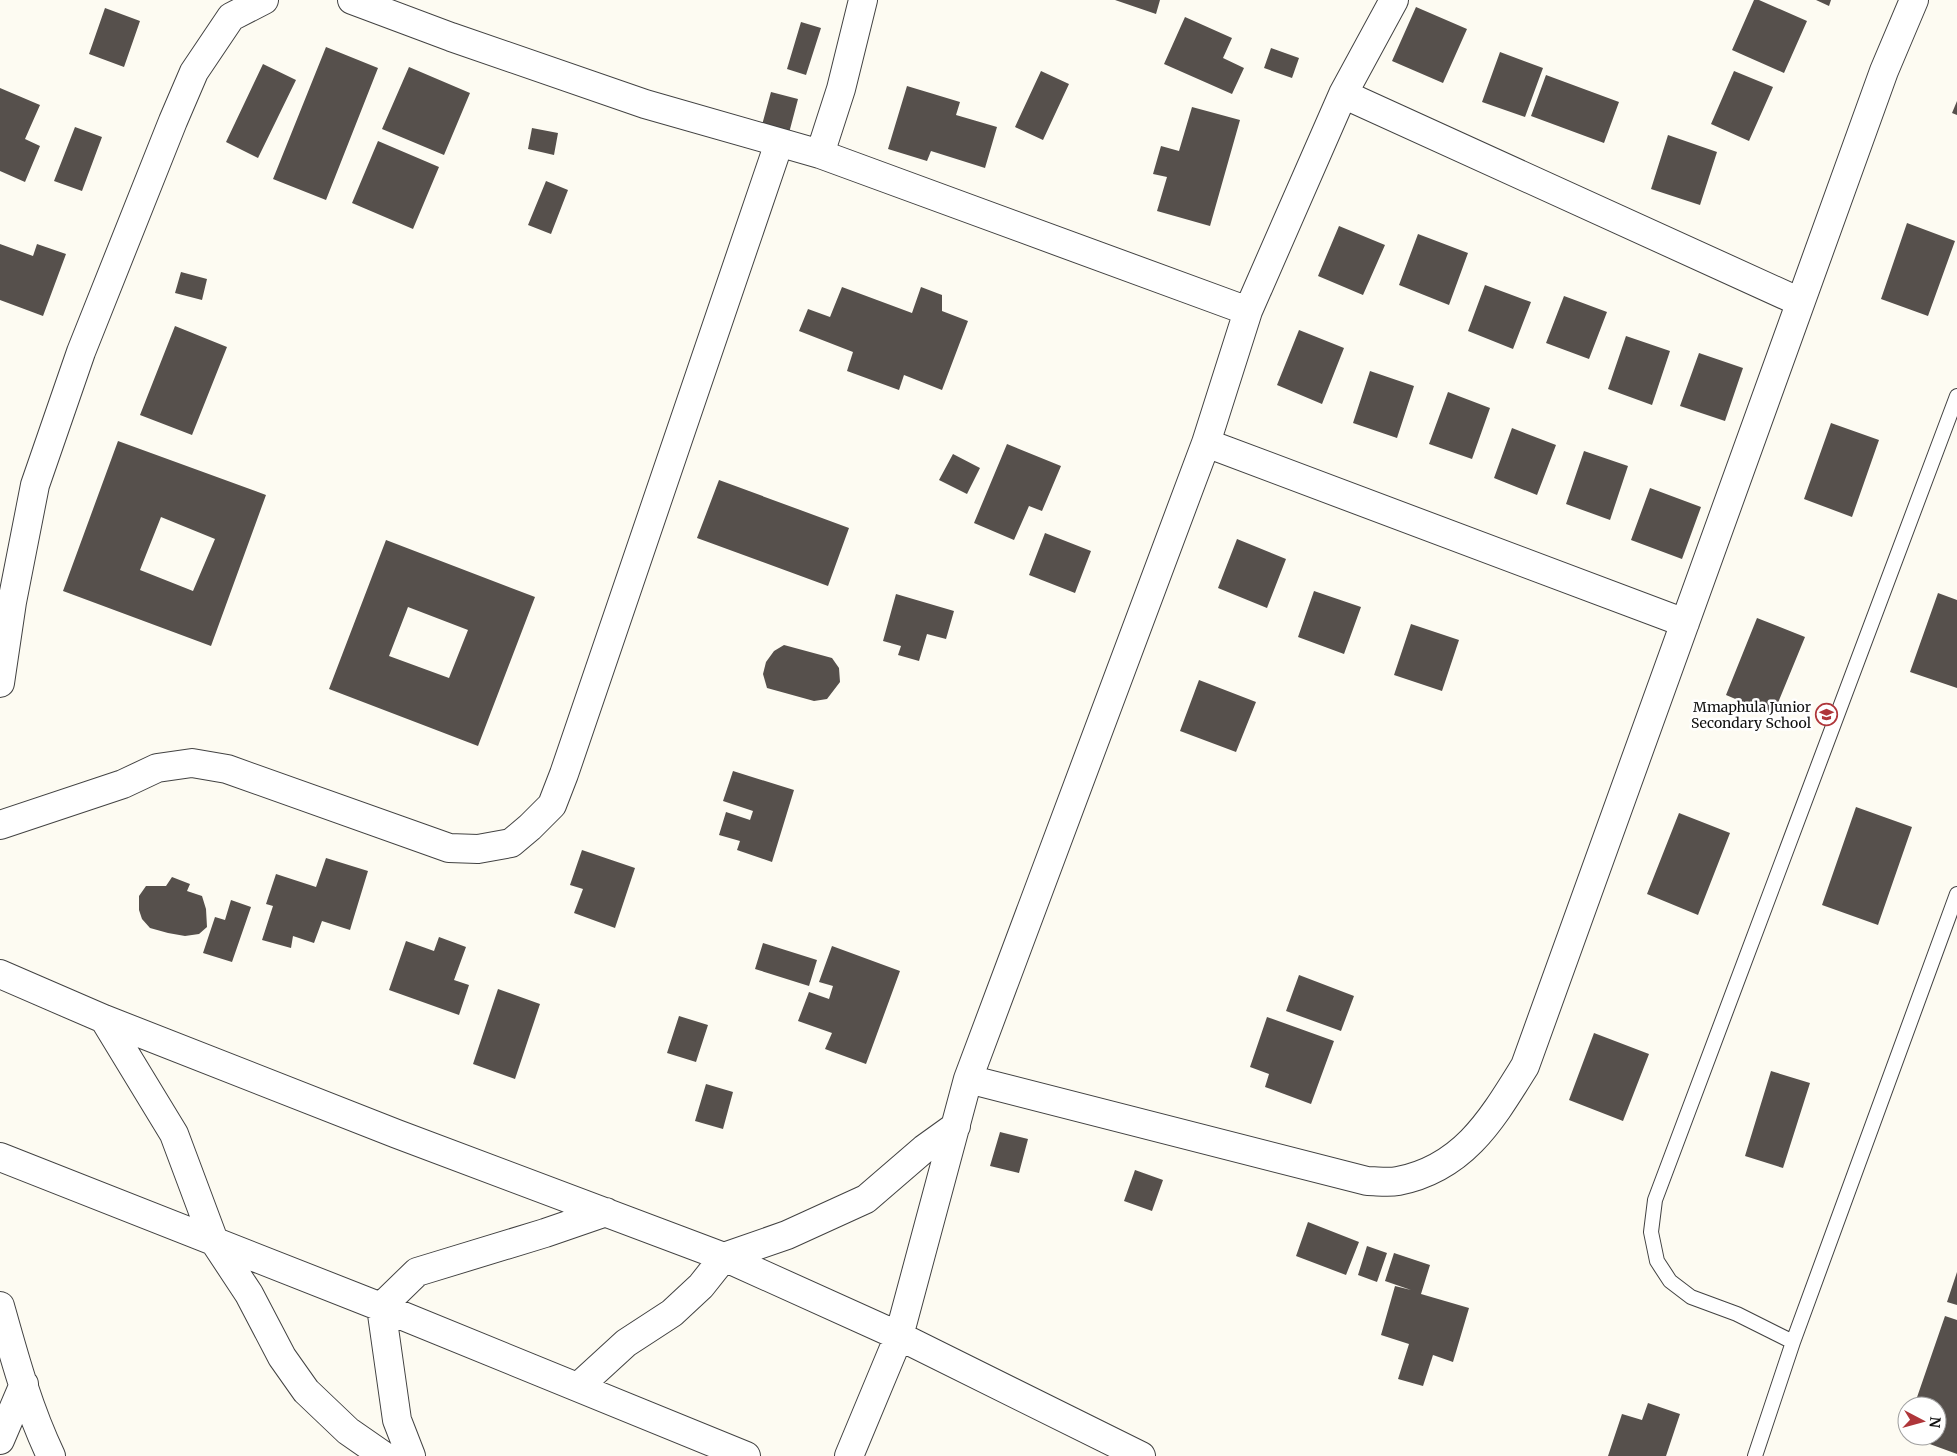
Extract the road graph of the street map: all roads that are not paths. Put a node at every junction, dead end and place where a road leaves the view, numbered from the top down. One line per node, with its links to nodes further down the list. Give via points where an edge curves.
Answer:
1 (264, 0): 14 (street, via 230,17 194,72 81,352 34,486)
2 (352, 0): 7 (street, via 645,104)
3 (863, 0): 8 (street, via 841,89)
4 (1394, 0): 6 (street)
5 (1914, 0): 9 (street, via 1884,71)
6 (1344, 94): 9 (street); 10 (street)
7 (779, 143): 8 (street); 15 (street, via 564,774 552,805 530,827 511,843 478,849 449,848 227,769 192,763 157,768 123,784)
8 (820, 154): 10 (street)
9 (1800, 302): 13 (street)
10 (1248, 311): 12 (street)
11 (1957, 396): 28 (lane, via 1654,1200 1651,1232 1657,1260 1670,1281 1691,1297 1737,1314)
12 (1206, 443): 13 (street); 19 (street)
13 (1685, 623): 19 (street, via 1525,1066 1492,1119 1463,1151 1431,1170 1397,1181 1367,1181)
14 (0, 684)
15 (0, 826)
16 (1957, 894): 28 (lane)
17 (2, 977): 18 (street)
18 (104, 1019): 22 (street, via 396,1134); 23 (street, via 174,1134)
19 (968, 1079): 20 (street)
20 (956, 1126): 24 (street, via 866,1200 787,1235); 27 (street)
21 (0, 1156): 23 (street)
22 (606, 1212): 24 (street); 26 (street, via 417,1272)
23 (214, 1241): 26 (street); 33 (street, via 249,1294 282,1357 306,1391 348,1431)
24 (724, 1258): 27 (street); 30 (street, via 672,1313 626,1342)
25 (0, 1306): 29 (street)
26 (381, 1307): 30 (street); 34 (street, via 397,1420)
27 (899, 1336): 36 (street); 37 (street)
28 (1793, 1342): 38 (lane)
29 (24, 1384): 31 (street); 32 (street)
30 (578, 1387): 35 (street)
31 (0, 1440)
32 (51, 1456)
33 (384, 1456)
34 (411, 1456)
35 (746, 1456)
36 (849, 1456)
37 (1140, 1456)
38 (1755, 1456)

